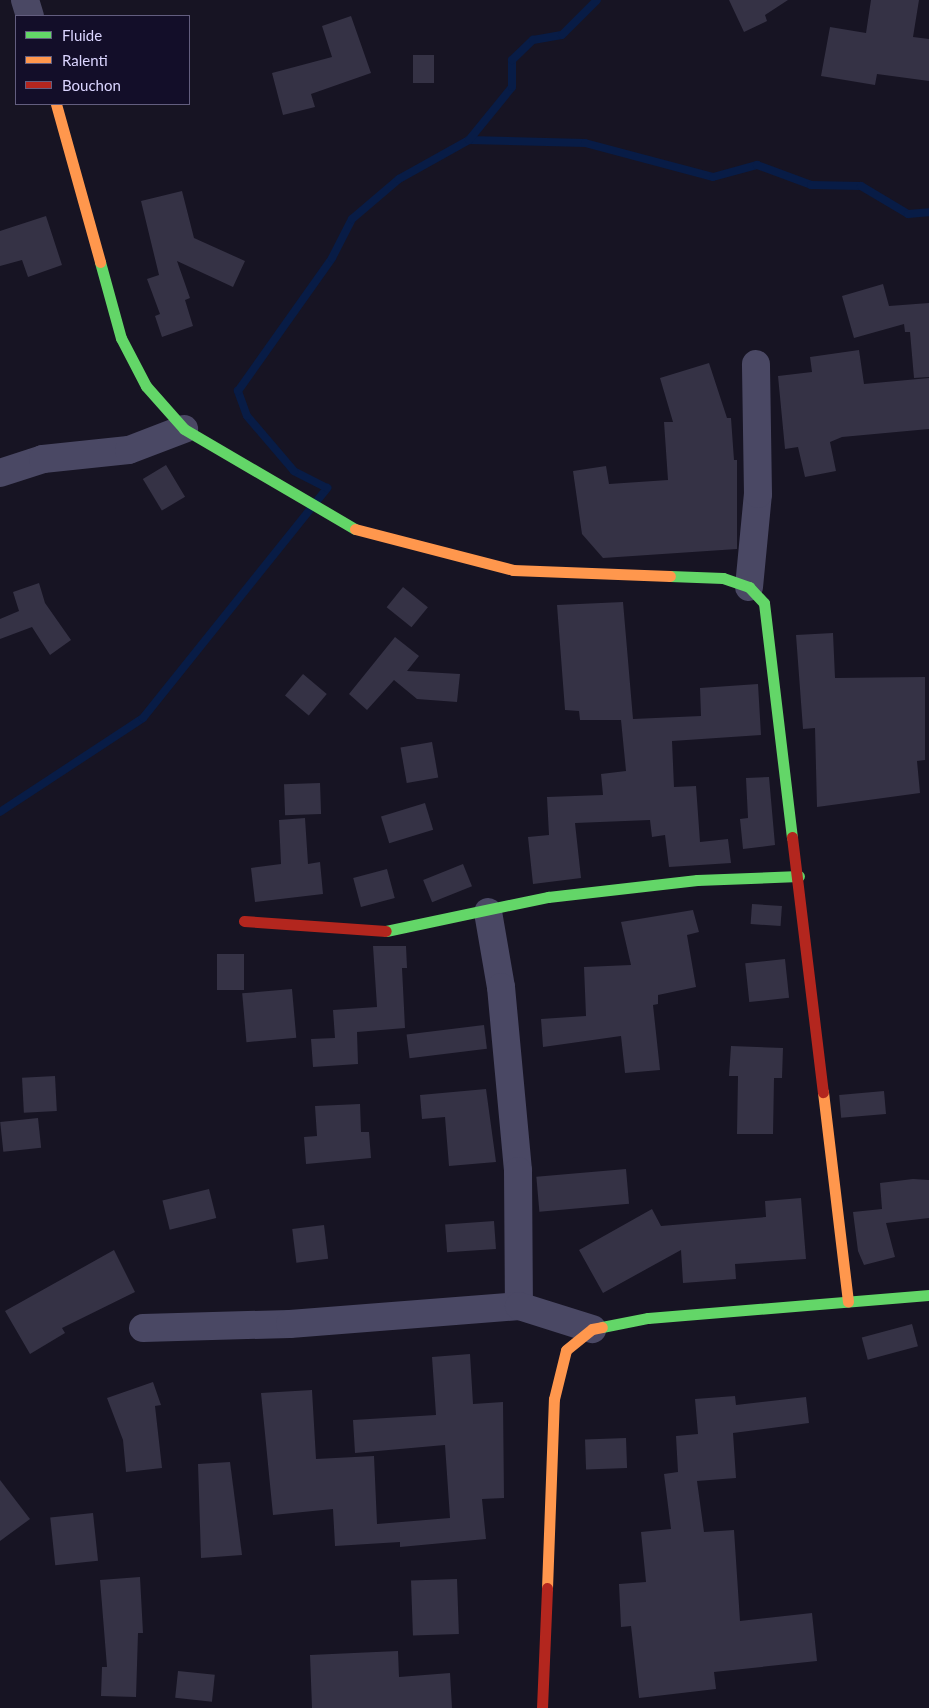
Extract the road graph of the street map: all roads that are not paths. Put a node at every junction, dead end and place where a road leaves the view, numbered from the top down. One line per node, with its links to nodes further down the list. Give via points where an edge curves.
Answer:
1 (25, 0): 2 (street)
2 (30, 15)
3 (56, 105): 5 (street, via 122,338 146,386)
4 (756, 364): 7 (street, via 758,494)
5 (184, 429): 6 (street, via 129,450 44,459); 7 (street, via 357,530 513,570 723,578)
6 (0, 473)
7 (749, 587): 8 (street, via 764,602 770,622)
8 (799, 876): 9 (street, via 697,880 548,897); 12 (street)
9 (488, 912): 10 (street, via 399,932); 13 (street, via 518,1171)
10 (244, 921)
11 (929, 1295): 12 (street)
12 (848, 1302): 15 (street, via 648,1318)
13 (519, 1306): 14 (street, via 290,1324); 15 (street)
14 (143, 1328)
15 (592, 1329): 16 (street, via 566,1350 554,1399)
16 (542, 1708)

